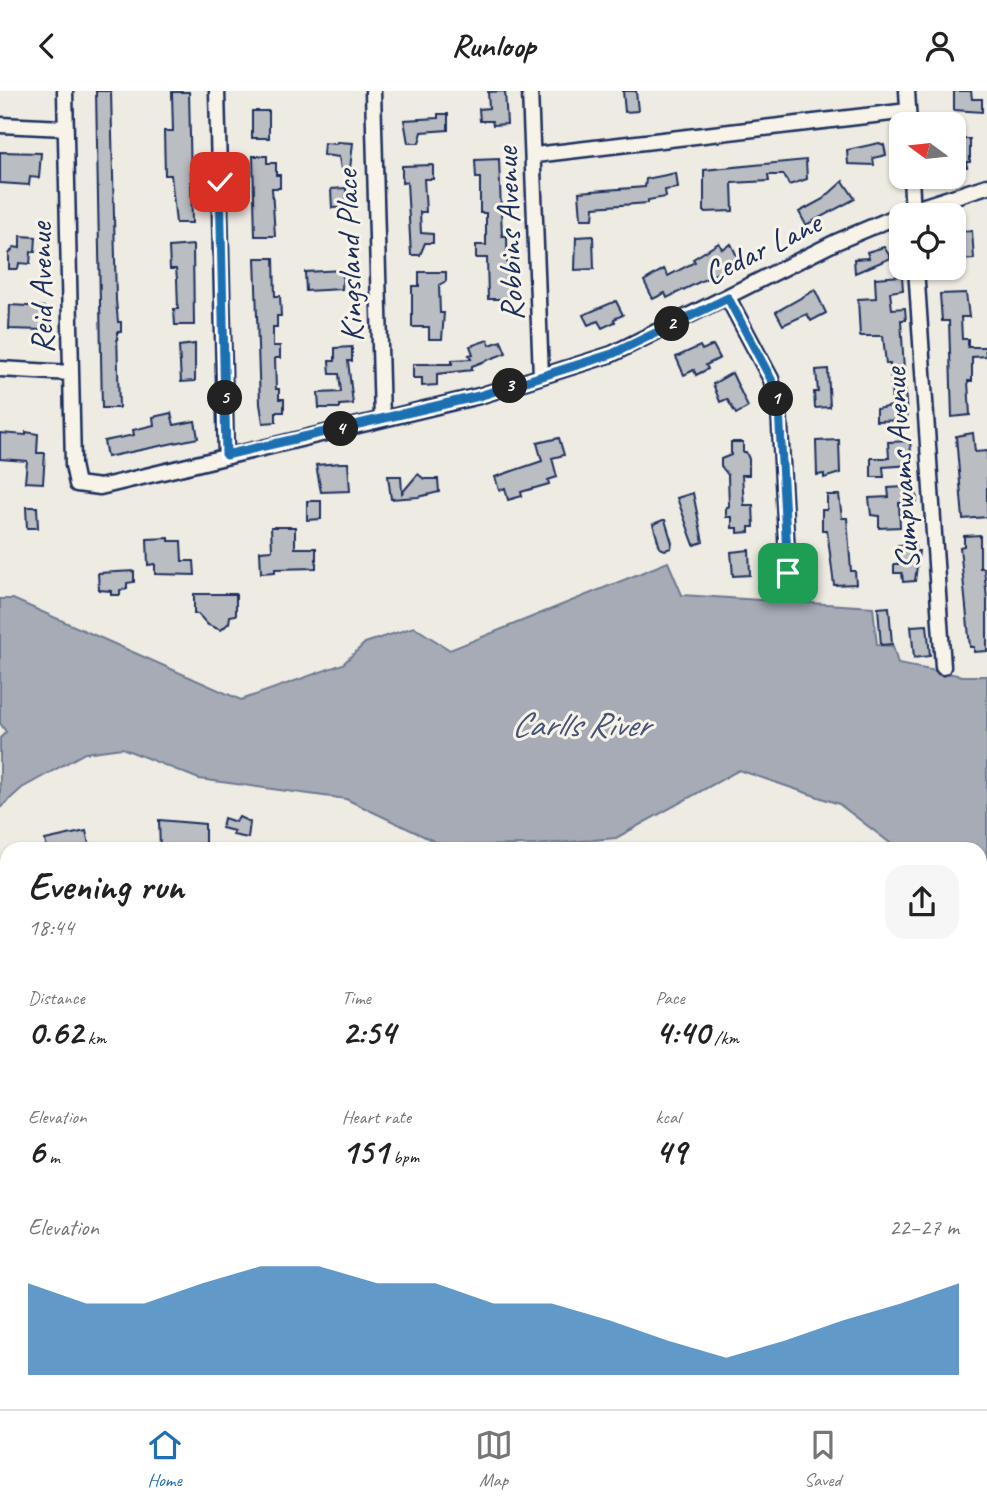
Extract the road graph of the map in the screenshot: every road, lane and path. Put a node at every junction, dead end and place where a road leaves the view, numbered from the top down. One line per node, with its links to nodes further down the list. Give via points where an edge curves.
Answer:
1 (65, 91): 9 (street, Reid Avenue)
2 (217, 91): 20 (street)
3 (373, 91): 19 (street, Kingsland Place)
4 (530, 91): 10 (street, Robbins Avenue)
5 (908, 91): 6 (street)
6 (909, 112)
7 (889, 119): 10 (street)
8 (0, 125): 9 (street)
9 (65, 128): 17 (street, Reid Avenue)
10 (535, 155): 18 (street, Robbins Avenue)
11 (987, 186): 12 (street, Cedar Lane)
12 (940, 203)
13 (889, 222): 15 (street, Cedar Lane, via 836,242)
14 (917, 280): 23 (street, Sumpwams Avenue)
15 (728, 298): 18 (street, Cedar Lane, via 612,354); 22 (street, via 771,379 779,408)
16 (0, 369): 17 (street)
17 (71, 373): 21 (street, Reid Avenue)
18 (541, 376): 19 (street, Cedar Lane)
19 (382, 419): 20 (street, Cedar Lane)
20 (226, 455): 21 (street, Cedar Lane, via 100,487)
21 (77, 484)
22 (788, 573)
23 (943, 667)

